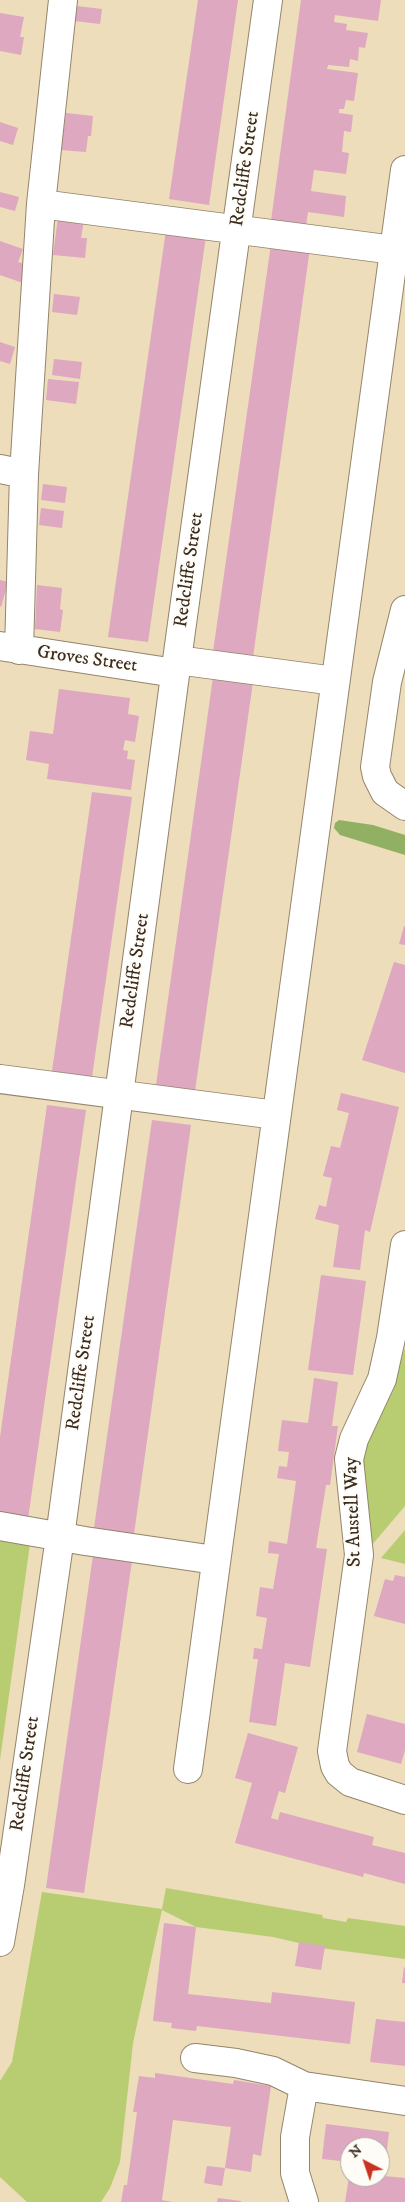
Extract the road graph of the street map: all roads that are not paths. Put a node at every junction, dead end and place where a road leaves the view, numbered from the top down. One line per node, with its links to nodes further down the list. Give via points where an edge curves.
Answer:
1 (63, 0): 4 (street)
2 (268, 0): 5 (street, Redcliffe Street)
3 (405, 170): 6 (street)
4 (42, 204): 5 (street); 7 (street)
5 (237, 230): 6 (street); 10 (street, Redcliffe Street)
6 (394, 250): 11 (street)
7 (12, 471): 9 (street)
8 (405, 610): 12 (street, via 387,682 375,767 385,792)
9 (10, 648): 10 (street, Groves Street)
10 (176, 666): 11 (street, Groves Street); 14 (street, Redcliffe Street)
11 (335, 681): 15 (street)
12 (405, 806)
13 (0, 1079): 14 (street)
14 (119, 1095): 15 (street); 18 (street, Redcliffe Street)
15 (276, 1115): 19 (street)
16 (405, 1245): 21 (street, St Austell Way, via 382,1379 354,1439 350,1459 359,1562 332,1751 339,1773 350,1782)
17 (0, 1526): 18 (street)
18 (60, 1537): 19 (street); 22 (street, Redcliffe Street)
19 (215, 1560): 20 (street)
20 (188, 1770)
21 (405, 1800)
22 (0, 1942)
23 (195, 2058): 24 (street, via 236,2062 273,2071)
24 (304, 2086): 25 (street); 26 (street, via 295,2137 295,2173)
25 (405, 2101)
26 (304, 2202)

